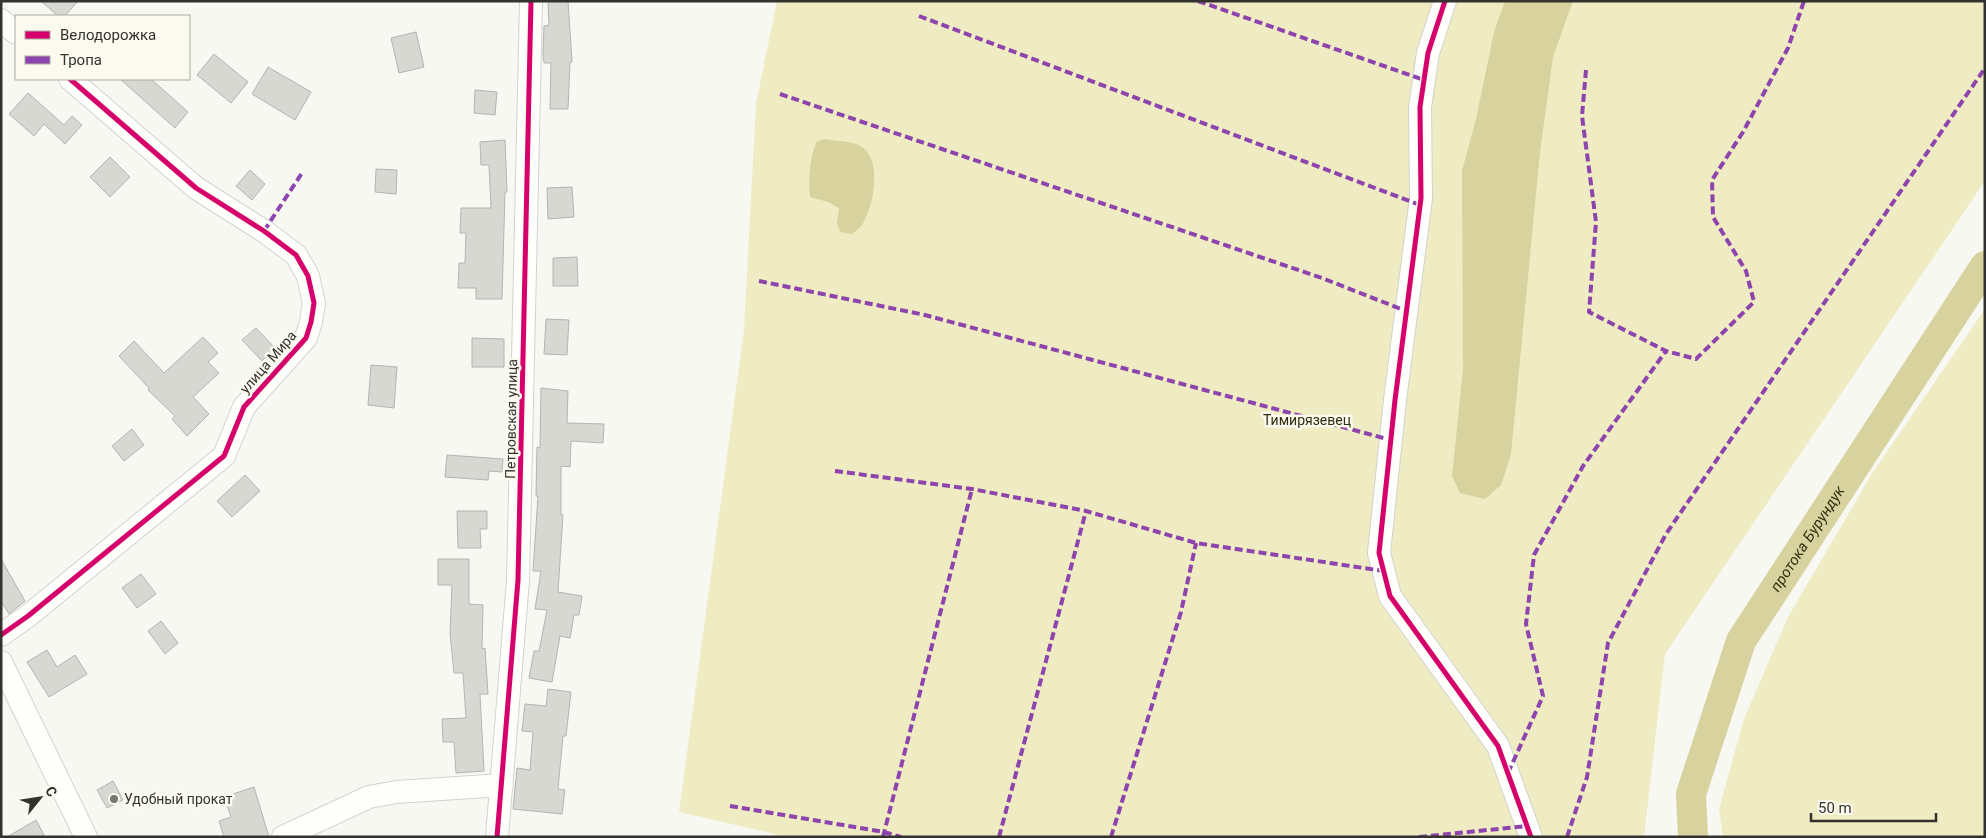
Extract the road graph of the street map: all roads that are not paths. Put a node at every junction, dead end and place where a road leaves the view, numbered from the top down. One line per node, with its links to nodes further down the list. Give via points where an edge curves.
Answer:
1 (531, 1): 8 (street, Петровская улица, via 518,580)
2 (1446, 1): 12 (street, via 1428,53 1420,108 1421,198 1394,400 1379,553 1390,596 1498,746)
3 (1, 20): 4 (street)
4 (15, 32)
5 (71, 80): 6 (street, улица Мира, via 196,188 264,231 296,256 308,276 314,303 306,338 244,407 224,456 28,616)
6 (1, 634)
7 (1, 662): 9 (street)
8 (502, 785): 10 (street, via 396,792 369,797); 11 (street, Петровская улица)
9 (86, 837)
10 (283, 837)
11 (497, 837)
12 (1531, 837)

